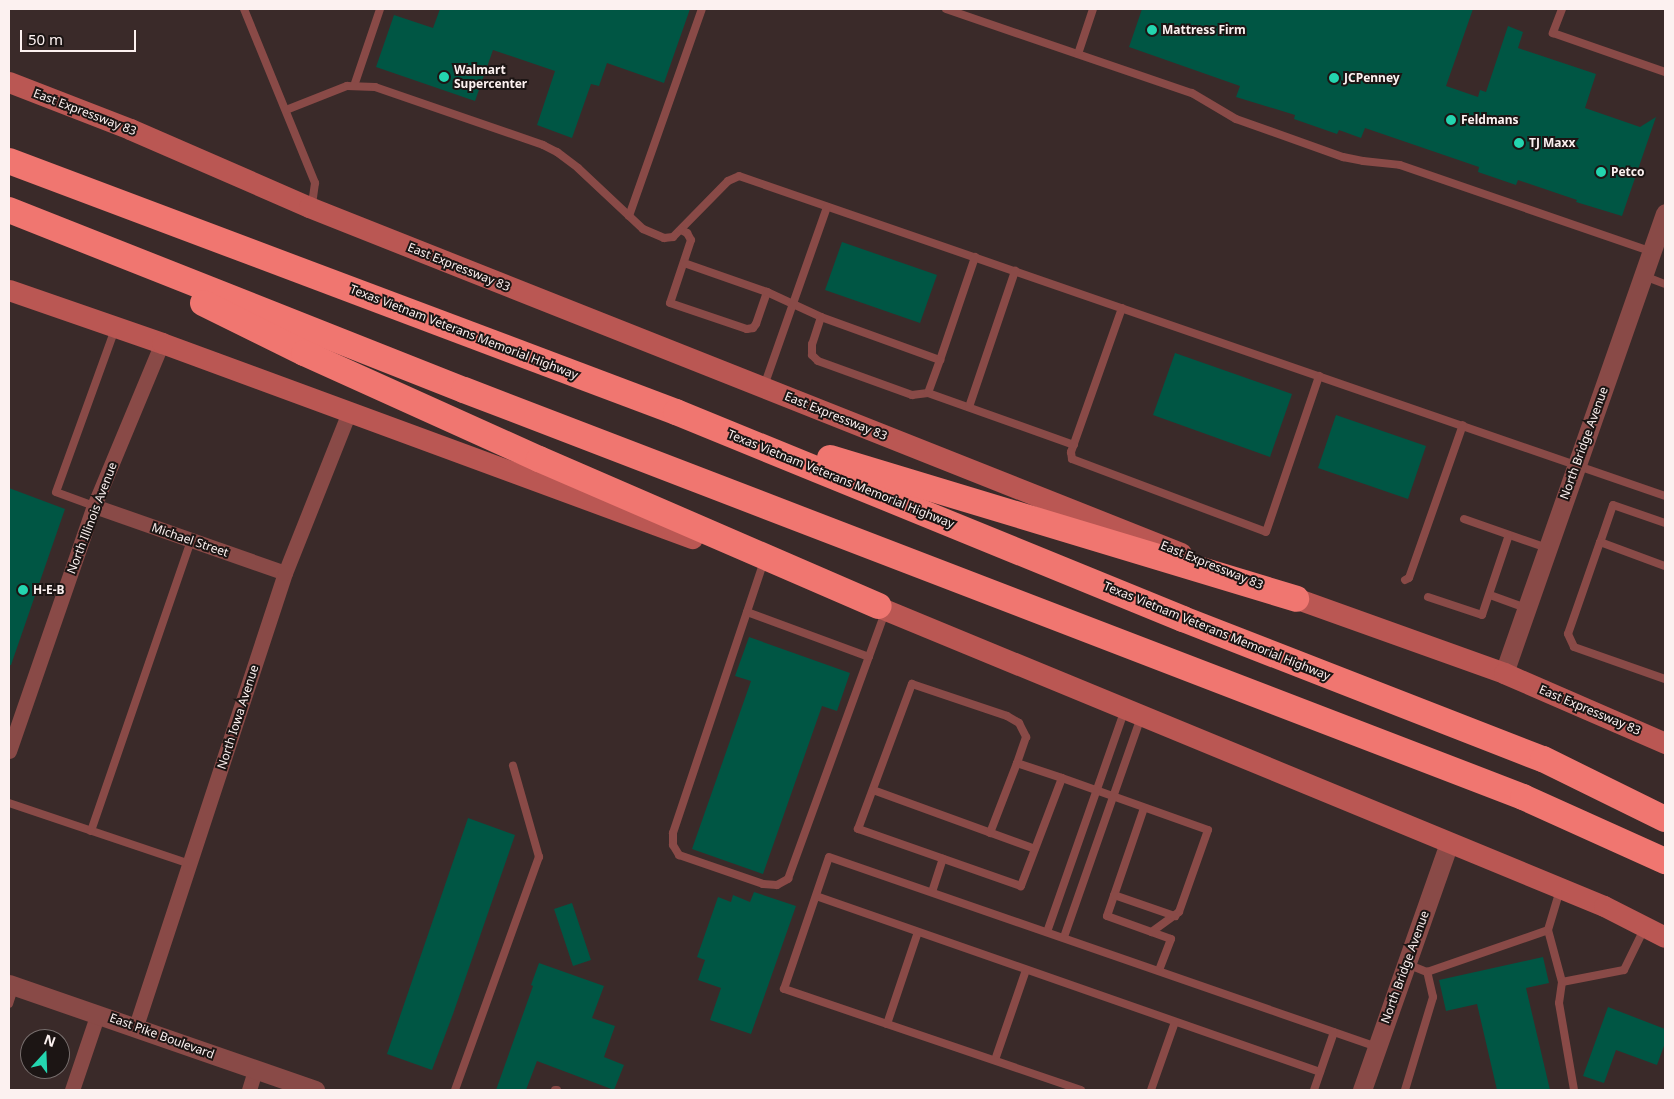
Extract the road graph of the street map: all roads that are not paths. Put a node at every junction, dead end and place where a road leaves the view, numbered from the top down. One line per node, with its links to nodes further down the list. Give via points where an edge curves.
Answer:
1 (244, 9): 11 (lane)
2 (380, 9): 10 (lane)
3 (702, 9): 17 (lane)
4 (946, 9): 7 (lane)
5 (1093, 9): 7 (lane)
6 (1562, 9): 8 (lane, via 1554,33)
7 (1078, 54): 19 (lane, via 1192,93 1236,119 1344,157 1400,165)
8 (1665, 72)
9 (9, 82): 14 (main road, East Expressway 83, via 130,129)
10 (354, 86): 11 (lane, via 335,90); 17 (lane, via 374,87 543,145 578,168)
11 (286, 110): 14 (lane, via 315,183)
12 (9, 161): 38 (highway, Texas Vietnam Veterans Memorial Highway)
13 (827, 206): 18 (lane, via 740,176 728,181); 20 (lane); 27 (lane)
14 (309, 207): 34 (main road, East Expressway 83)
15 (17, 213): 57 (highway, via 322,361); 80 (highway, via 464,390 1523,796)
16 (1665, 213): 19 (street, North Bridge Avenue)
17 (630, 216): 18 (lane, via 655,236 673,237)
18 (681, 230): 21 (lane, via 691,240)
19 (1652, 252): 23 (street, North Bridge Avenue)
20 (975, 257): 22 (lane); 32 (lane)
21 (684, 263): 26 (lane); 26 (lane, via 670,303 740,328 753,328)
22 (1015, 271): 28 (lane); 36 (lane)
23 (1644, 276): 24 (lane); 41 (street, North Bridge Avenue)
24 (1665, 284)
25 (9, 290): 30 (main road)
26 (767, 292): 27 (lane)
27 (792, 306): 29 (lane); 34 (lane)
28 (1122, 308): 33 (lane); 40 (lane)
29 (821, 317): 32 (lane); 35 (lane, via 812,344 812,355 818,361 912,395)
30 (116, 327): 31 (main road); 43 (lane, via 56,492)
31 (162, 343): 37 (main road); 43 (street, North Illinois Avenue)
32 (940, 360): 35 (lane)
33 (1319, 376): 39 (lane); 40 (lane, via 1266,532 1072,459)
34 (764, 387): 56 (main road, East Expressway 83)
35 (928, 393): 36 (lane)
36 (969, 407): 40 (lane)
37 (349, 412): 50 (main road); 52 (street, North Iowa Avenue)
38 (676, 412): 56 (highway); 74 (highway, Texas Vietnam Veterans Memorial Highway, via 1543,759)
39 (1464, 425): 41 (lane); 53 (lane, via 1409,578)
40 (1074, 445)
41 (1576, 464): 42 (lane); 49 (street, North Bridge Avenue)
42 (1665, 496)
43 (94, 506): 47 (street, Michael Street); 65 (street, North Illinois Avenue)
44 (1464, 519): 46 (lane)
45 (1665, 523): 48 (lane, via 1613,505)
46 (1509, 535): 49 (lane); 54 (lane)
47 (192, 540): 52 (street, Michael Street); 75 (lane)
48 (1600, 542): 51 (lane); 62 (lane, via 1568,634 1574,647)
49 (1547, 548): 58 (street, North Bridge Avenue)
50 (763, 564): 57 (main road); 59 (lane)
51 (1665, 566)
52 (286, 573): 81 (street, North Iowa Avenue)
53 (1405, 580)
54 (1490, 596): 55 (lane, via 1482,615); 58 (lane)
55 (1428, 597)
56 (1296, 599): 61 (main road, East Expressway 83)
57 (883, 608): 60 (lane); 63 (main road)
58 (1526, 608): 61 (street, North Bridge Avenue)
59 (747, 612): 60 (lane); 60 (lane, via 673,833 673,845 679,855 763,884 777,884 788,879)
60 (869, 657)
61 (1504, 673): 64 (main road, East Expressway 83)
62 (1665, 679)
63 (1134, 711): 70 (lane); 71 (lane); 77 (main road)
64 (1665, 743)
65 (9, 751)
66 (1017, 763): 68 (lane); 69 (lane, via 1026,738 1019,723 912,684); 76 (lane)
67 (513, 766): 113 (lane, via 539,857)
68 (1062, 778): 70 (lane); 78 (lane)
69 (872, 790): 76 (lane); 79 (lane, via 858,829)
70 (1096, 790): 71 (lane); 90 (lane)
71 (1113, 797): 73 (lane); 92 (lane)
72 (9, 804): 75 (lane)
73 (1144, 808): 84 (lane); 86 (lane, via 1208,830 1179,912)
74 (1665, 819)
75 (91, 831): 81 (lane)
76 (990, 833): 78 (lane)
77 (1449, 843): 82 (main road); 94 (street, North Bridge Avenue)
78 (1035, 849): 79 (lane, via 1021,886)
79 (943, 859): 83 (lane)
80 (1665, 861)
81 (190, 864): 104 (street, North Iowa Avenue)
82 (1561, 888): 87 (main road); 88 (lane)
83 (932, 892): 85 (lane, via 829,857); 90 (lane)
84 (1114, 894): 86 (lane); 91 (lane, via 1107,916)
85 (816, 896): 89 (lane); 103 (lane, via 784,988)
86 (1174, 916): 91 (lane)
87 (1645, 927): 93 (main road); 98 (lane, via 1624,970)
88 (1548, 930): 97 (lane); 98 (lane)
89 (918, 932): 95 (lane); 103 (lane)
90 (1047, 932): 92 (lane)
91 (1151, 932): 96 (lane, via 1171,939)
92 (1064, 937): 96 (lane)
93 (1665, 937)
94 (1406, 964): 97 (lane); 106 (street, North Bridge Avenue)
95 (1026, 970): 102 (lane); 107 (lane)
96 (1159, 971): 105 (lane)
97 (1427, 972): 118 (lane, via 1433,996)
98 (1562, 982): 119 (lane, via 1559,1003)
99 (12, 985): 100 (lane); 101 (street, East Pike Boulevard)
100 (9, 1004)
101 (98, 1013): 104 (street, East Pike Boulevard); 110 (street)
102 (1175, 1022): 109 (lane); 115 (lane)
103 (887, 1024): 107 (lane)
104 (136, 1026): 108 (street, East Pike Boulevard)
105 (1334, 1032): 106 (lane); 109 (lane)
106 (1377, 1047): 117 (street, North Bridge Avenue)
107 (995, 1060): 114 (lane)
108 (255, 1070): 111 (street); 112 (street, East Pike Boulevard)
109 (1320, 1072): 116 (lane)
110 (72, 1090)
111 (249, 1090)
112 (315, 1090)
113 (456, 1090)
114 (1081, 1090)
115 (1151, 1090)
116 (1314, 1090)
117 (1362, 1090)
118 (1405, 1090)
119 (1574, 1090)

